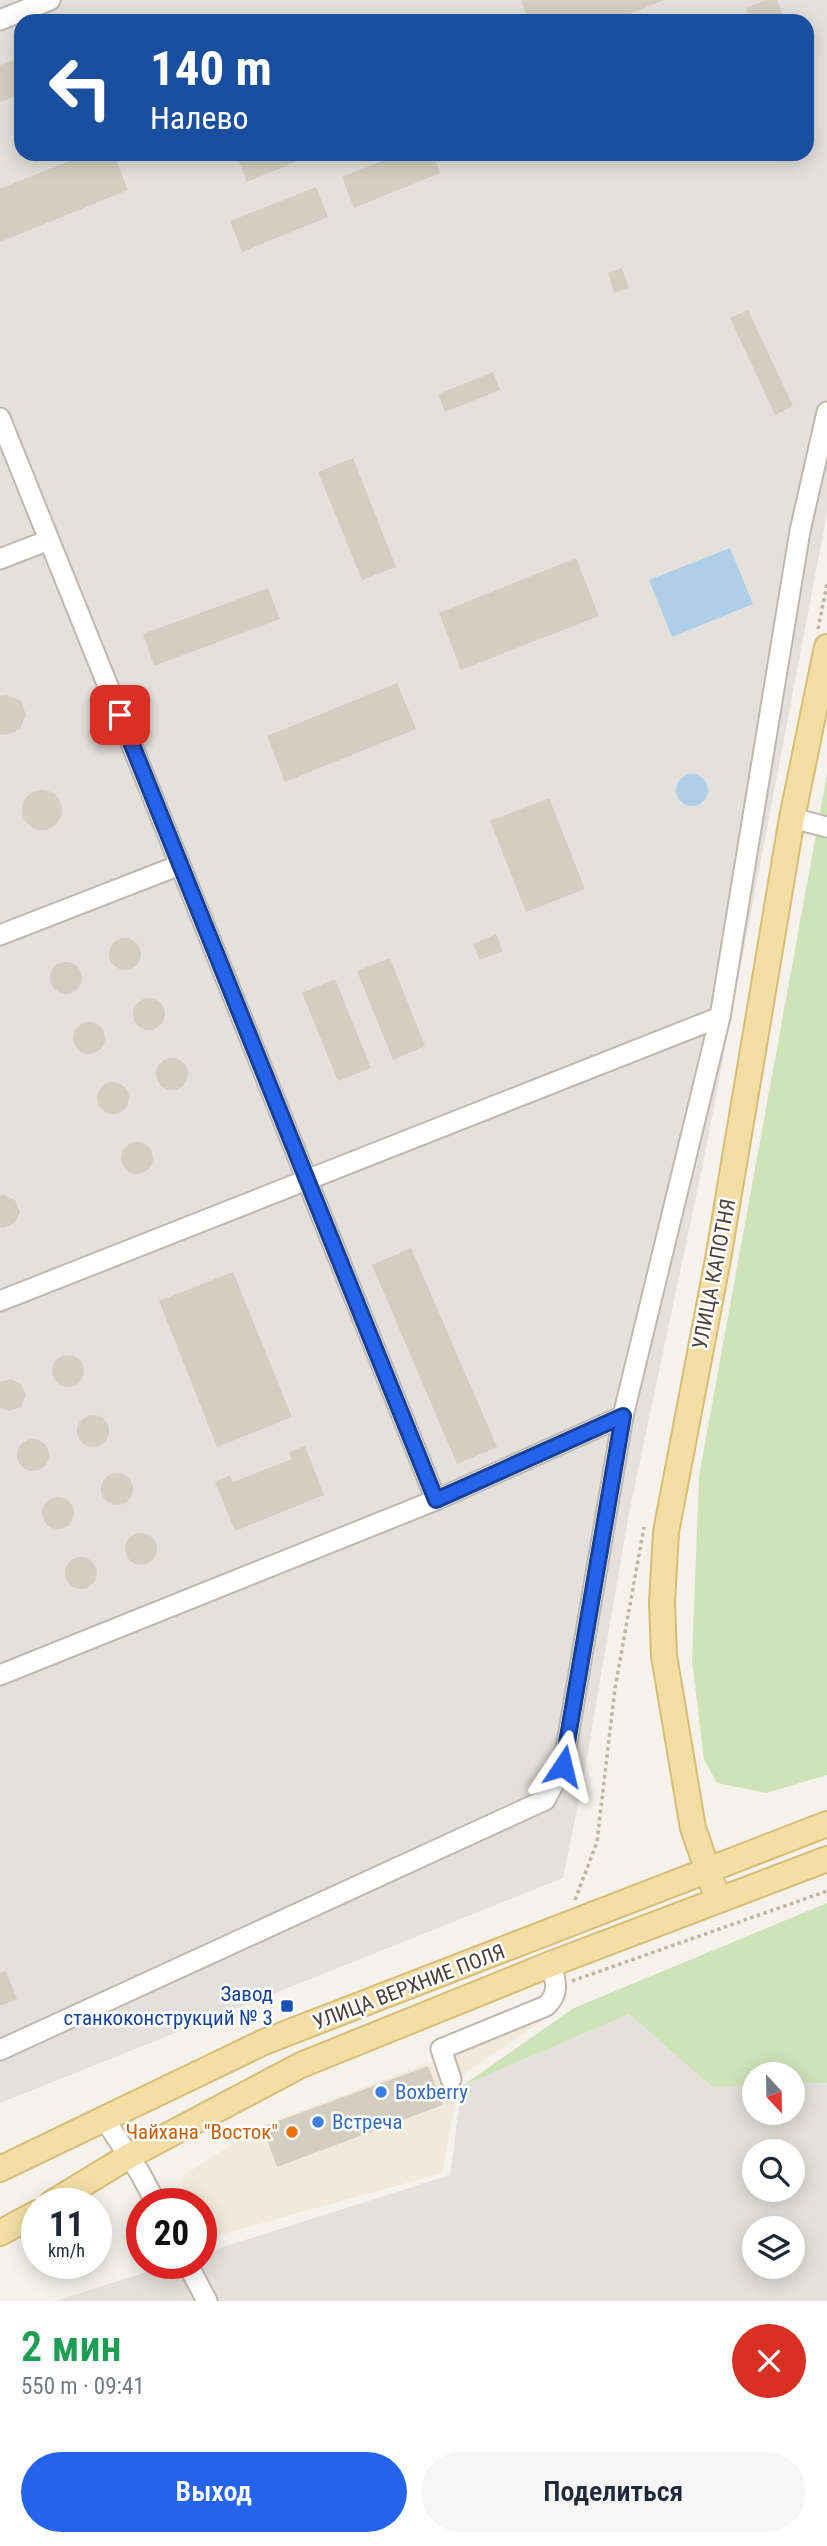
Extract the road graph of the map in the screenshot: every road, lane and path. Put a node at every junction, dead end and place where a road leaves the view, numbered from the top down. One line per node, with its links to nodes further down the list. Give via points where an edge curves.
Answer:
1 (50, 0): 2 (lane)
2 (15, 14)
3 (827, 412): 12 (lane, via 800,531)
4 (0, 418): 5 (lane)
5 (49, 540): 6 (lane); 10 (lane)
6 (0, 559)
7 (827, 647): 8 (main road, УЛИЦА КАПОТНЯ)
8 (793, 818): 9 (lane); 20 (main road, УЛИЦА КАПОТНЯ, via 666,1532 664,1656 693,1828)
9 (827, 827)
10 (180, 865): 11 (lane); 13 (lane)
11 (0, 935)
12 (720, 1017): 13 (lane); 15 (lane)
13 (307, 1180): 14 (lane); 16 (lane)
14 (0, 1301)
15 (623, 1416): 16 (lane); 24 (lane, via 563,1766 545,1800)
16 (436, 1500): 17 (lane)
17 (0, 1675)
18 (827, 1824): 20 (main road, УЛИЦА ВЕРХНИЕ ПОЛЯ)
19 (827, 1859): 22 (main road, УЛИЦА ВЕРХНИЕ ПОЛЯ)
20 (708, 1871): 22 (main road, УЛИЦА КАПОТНЯ); 26 (main road, УЛИЦА ВЕРХНИЕ ПОЛЯ, via 264,2042)
21 (827, 1891): 23 (path)
22 (718, 1900): 23 (main road, УЛИЦА ВЕРХНИЕ ПОЛЯ)
23 (554, 1976): 25 (lane, via 555,1999 546,2006 441,2049); 27 (main road, УЛИЦА ВЕРХНИЕ ПОЛЯ, via 301,2065)
24 (0, 2050)
25 (451, 2079)
26 (105, 2120): 27 (lane); 28 (main road, УЛИЦА ВЕРХНИЕ ПОЛЯ)
27 (129, 2156): 29 (main road, УЛИЦА ВЕРХНИЕ ПОЛЯ); 30 (lane)
28 (0, 2169)
29 (77, 2188)
30 (147, 2188)
31 (21, 2222): 32 (main road)
32 (0, 2234)
33 (195, 2279): 34 (lane)
34 (207, 2301)

